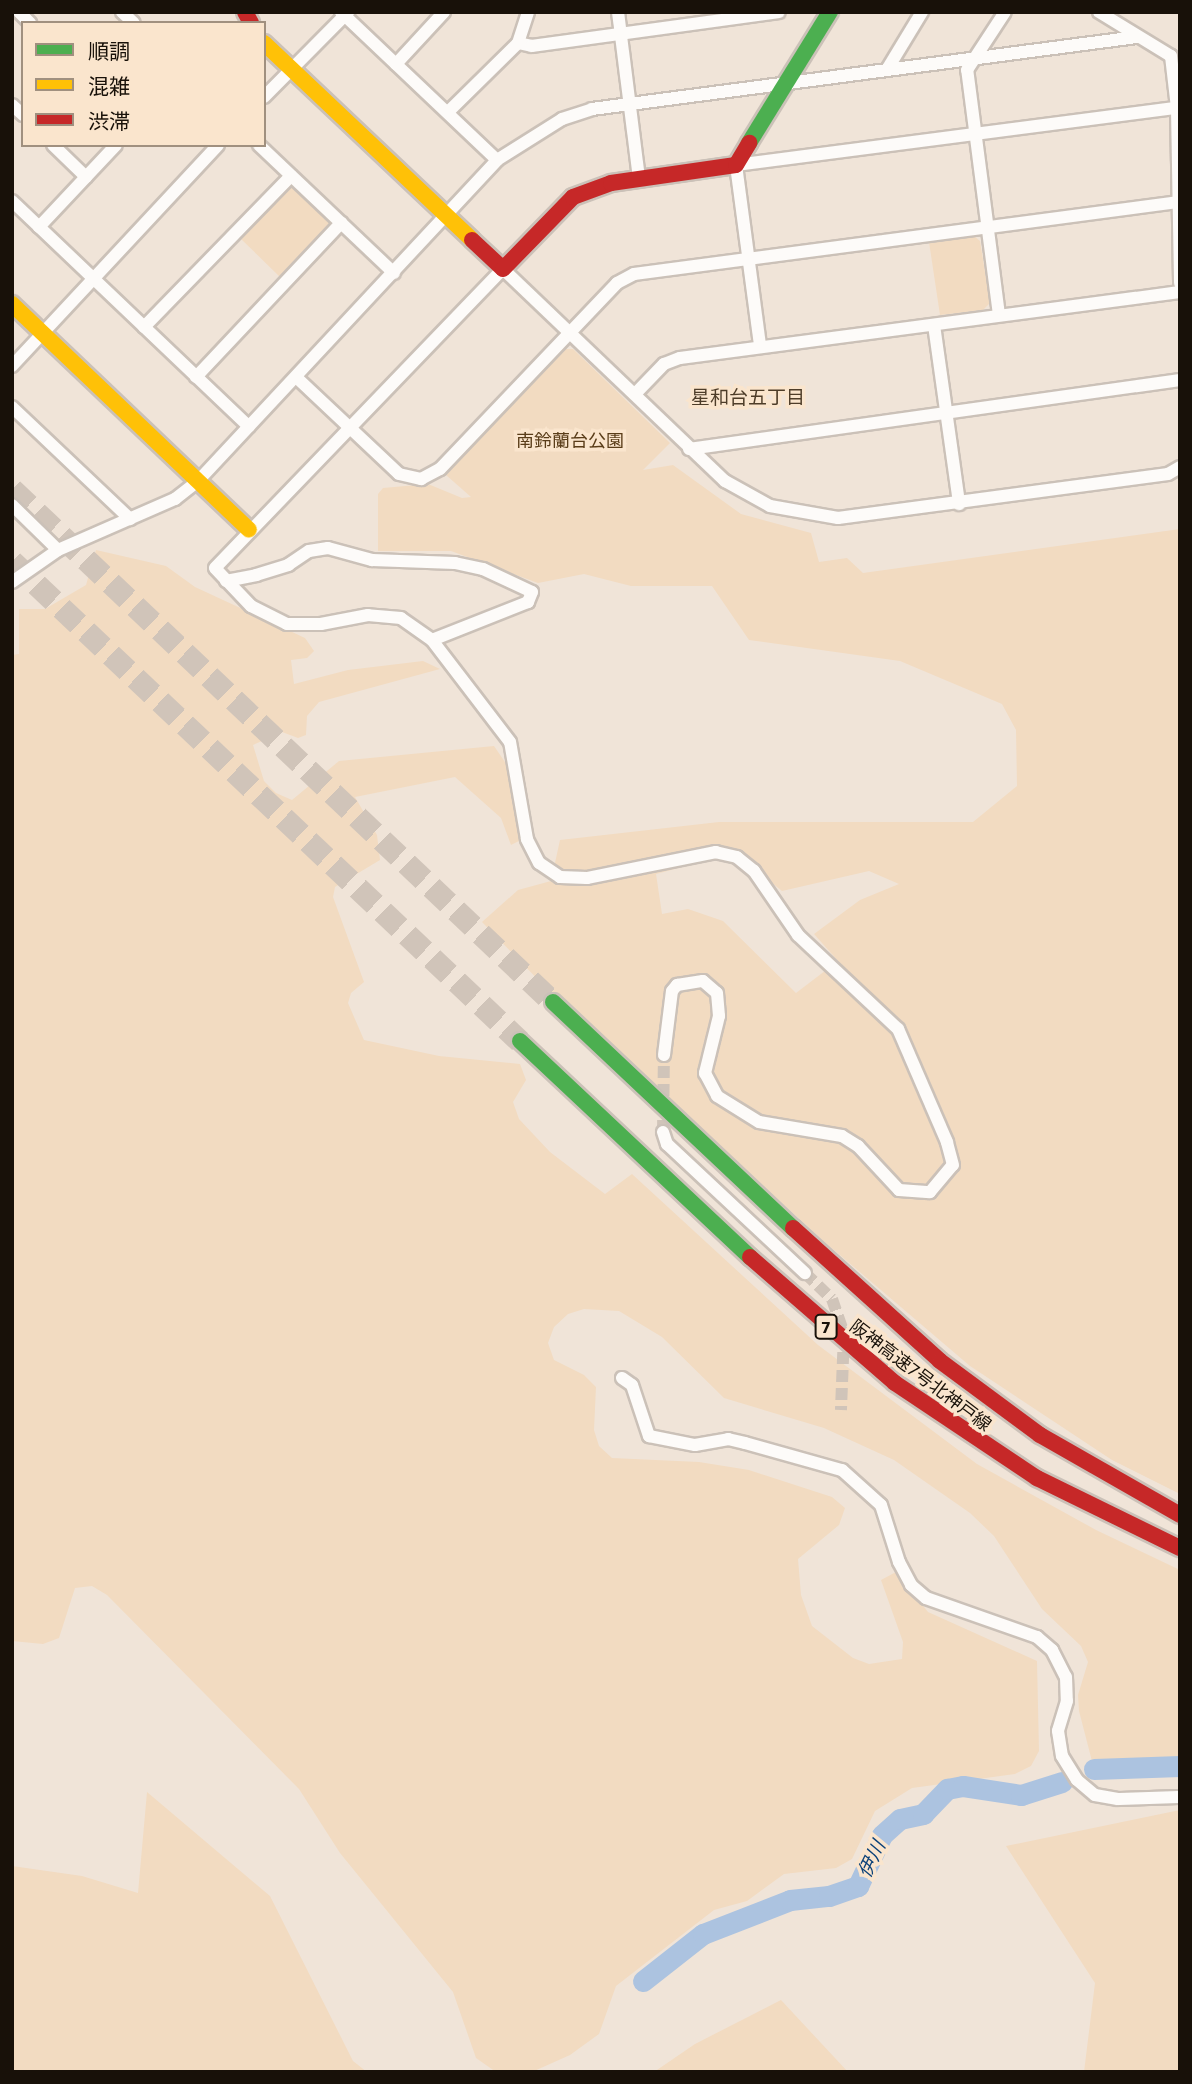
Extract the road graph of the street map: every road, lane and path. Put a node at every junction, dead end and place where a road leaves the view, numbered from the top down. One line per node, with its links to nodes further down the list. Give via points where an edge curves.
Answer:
1 (444, 12): 17 (street)
2 (528, 12): 13 (street)
3 (618, 12): 11 (street)
4 (830, 12): 20 (main road)
5 (922, 12): 18 (street)
6 (1005, 12): 16 (street)
7 (1099, 12): 12 (street)
8 (345, 13): 17 (street); 19 (street)
9 (770, 13): 10 (street)
10 (695, 18): 11 (street)
11 (621, 33): 13 (street, via 532,46); 22 (street)
12 (1137, 37): 15 (street); 16 (street)
13 (518, 43): 24 (street)
14 (266, 45): 19 (main road)
15 (1175, 55): 23 (street)
16 (974, 58): 18 (street); 25 (street, via 967,70)
17 (396, 64): 24 (street)
18 (888, 68): 20 (street)
19 (291, 70): 21 (street); 37 (main road)
20 (787, 82): 22 (street); 31 (main road)
21 (266, 95)
22 (629, 104): 30 (street, via 562,119); 34 (street)
23 (1178, 107): 25 (street); 36 (street)
24 (448, 112): 30 (street)
25 (975, 133): 31 (street); 40 (street)
26 (55, 147): 33 (street)
27 (114, 147): 33 (street)
28 (216, 147): 44 (street)
29 (261, 147): 32 (street)
30 (497, 160): 37 (street)
31 (736, 165): 34 (main road); 41 (street)
32 (291, 176): 38 (street); 50 (street)
33 (86, 177): 39 (street)
34 (639, 179): 42 (main road, via 611,183 573,197)
35 (12, 201): 39 (street)
36 (1179, 202): 40 (street); 45 (street)
37 (445, 217): 42 (main road); 43 (street)
38 (341, 223): 43 (street); 55 (street)
39 (39, 227): 44 (street)
40 (986, 228): 41 (street); 48 (street)
41 (746, 259): 51 (street, via 634,274 617,282); 53 (street)
42 (503, 269): 51 (street); 62 (street)
43 (394, 273): 56 (street)
44 (94, 279): 50 (street); 52 (street)
45 (1180, 284)
46 (1180, 292): 48 (street)
47 (12, 304): 52 (main road)
48 (999, 315): 49 (street)
49 (934, 325): 53 (street); 60 (street)
50 (144, 327): 55 (street)
51 (572, 332): 58 (street); 62 (street, via 440,469 421,479 399,474)
52 (44, 334): 54 (street); 65 (main road)
53 (760, 345): 58 (street, via 664,363)
54 (12, 366)
55 (196, 377): 61 (street)
56 (296, 377): 61 (street); 62 (street)
57 (1180, 380): 60 (street)
58 (635, 394): 63 (street)
59 (12, 407): 68 (street)
60 (946, 413): 63 (street); 66 (street)
61 (249, 427): 65 (street)
62 (351, 429): 69 (street)
63 (688, 449): 66 (street, via 725,481 770,506 809,516 838,518)
64 (1180, 467): 66 (street, via 1168,474)
65 (198, 481): 68 (street, via 174,499); 69 (main road)
66 (959, 504)
67 (12, 505): 70 (street)
68 (130, 519): 70 (street)
69 (249, 530): 71 (street, via 215,568)
70 (58, 550): 72 (street)
71 (226, 581): 73 (street, via 251,606 287,624 321,624 368,615 401,618); 73 (street, via 288,565 309,551 328,548 372,560 455,563 483,569 532,592 528,602)
72 (12, 582)
73 (432, 640): 76 (street, via 510,742 527,839 539,863 560,877 587,878 716,852 737,857 754,872 798,935 898,1028 953,1165 930,1192 900,1190 859,1146 842,1136 760,1122 718,1096 705,1073 719,1016 717,993 703,981 677,985 672,991)
74 (553, 1002): 80 (main road, 阪神高速7号北神戸線, via 940,1361 1048,1440)
75 (520, 1041): 81 (main road, 阪神高速7号北神戸線 / 7, via 789,1293 895,1383 1037,1478)
76 (664, 1055)
77 (663, 1132): 78 (street, via 667,1144)
78 (805, 1273)
79 (622, 1378): 82 (street, via 632,1385 649,1436 695,1445 736,1441 808,1457 842,1470 881,1505 899,1562 911,1585 926,1598 1037,1637 1052,1650 1066,1677 1067,1701 1058,1731 1062,1756 1077,1780 1095,1795 1118,1799)
80 (1180, 1516)
81 (1180, 1548)
82 (1180, 1797)

